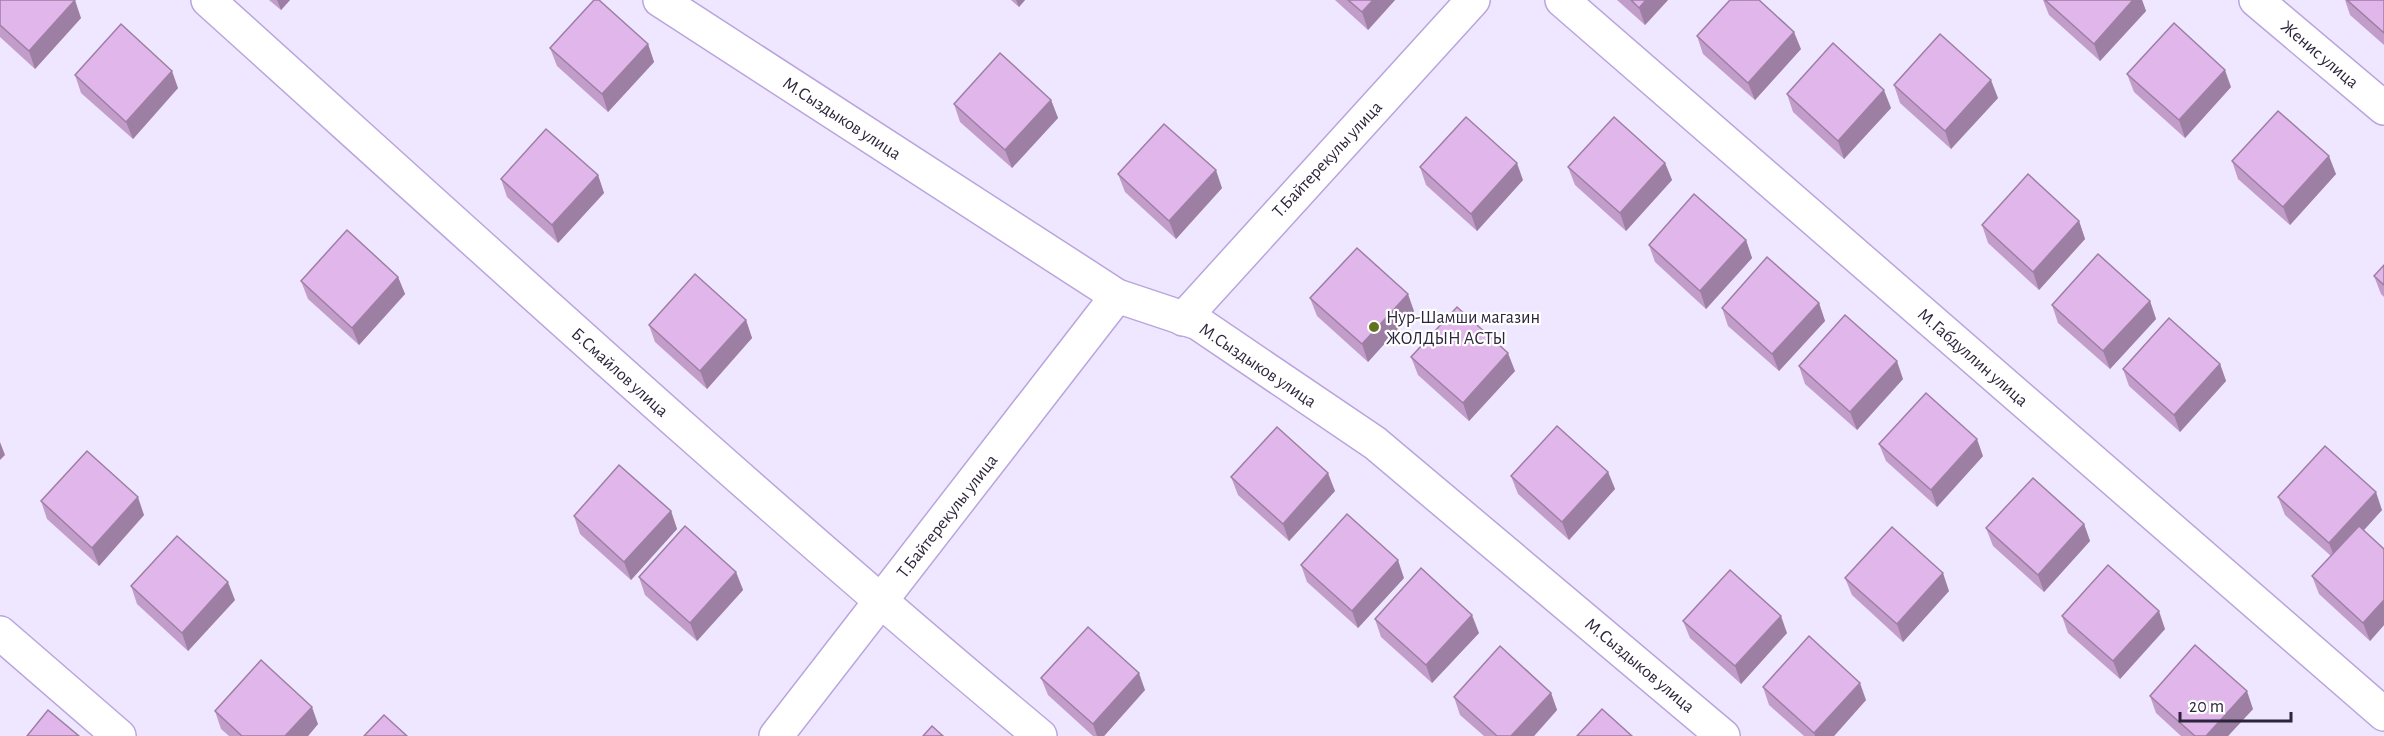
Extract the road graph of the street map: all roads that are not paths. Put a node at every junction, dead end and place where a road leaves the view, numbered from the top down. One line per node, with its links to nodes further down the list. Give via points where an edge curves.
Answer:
1 (208, 0): 9 (street, Б.Смайлов улица)
2 (660, 0): 7 (street, М.Сыздыков улица)
3 (1473, 0): 8 (street, Т.Байтерекулы улица)
4 (1562, 0): 11 (street, М.Габдуллин улица)
5 (2256, 0): 6 (street, Женис улица)
6 (2384, 108)
7 (1117, 296): 8 (street, М.Сыздыков улица); 9 (street, Т.Байтерекулы улица)
8 (1183, 319): 15 (street, М.Сыздыков улица, via 1198,323 1375,443)
9 (880, 602): 13 (street, Т.Байтерекулы улица); 14 (street, Б.Смайлов улица)
10 (0, 633): 12 (street)
11 (2384, 714)
12 (119, 736)
13 (776, 736)
14 (1040, 736)
15 (1723, 736)

